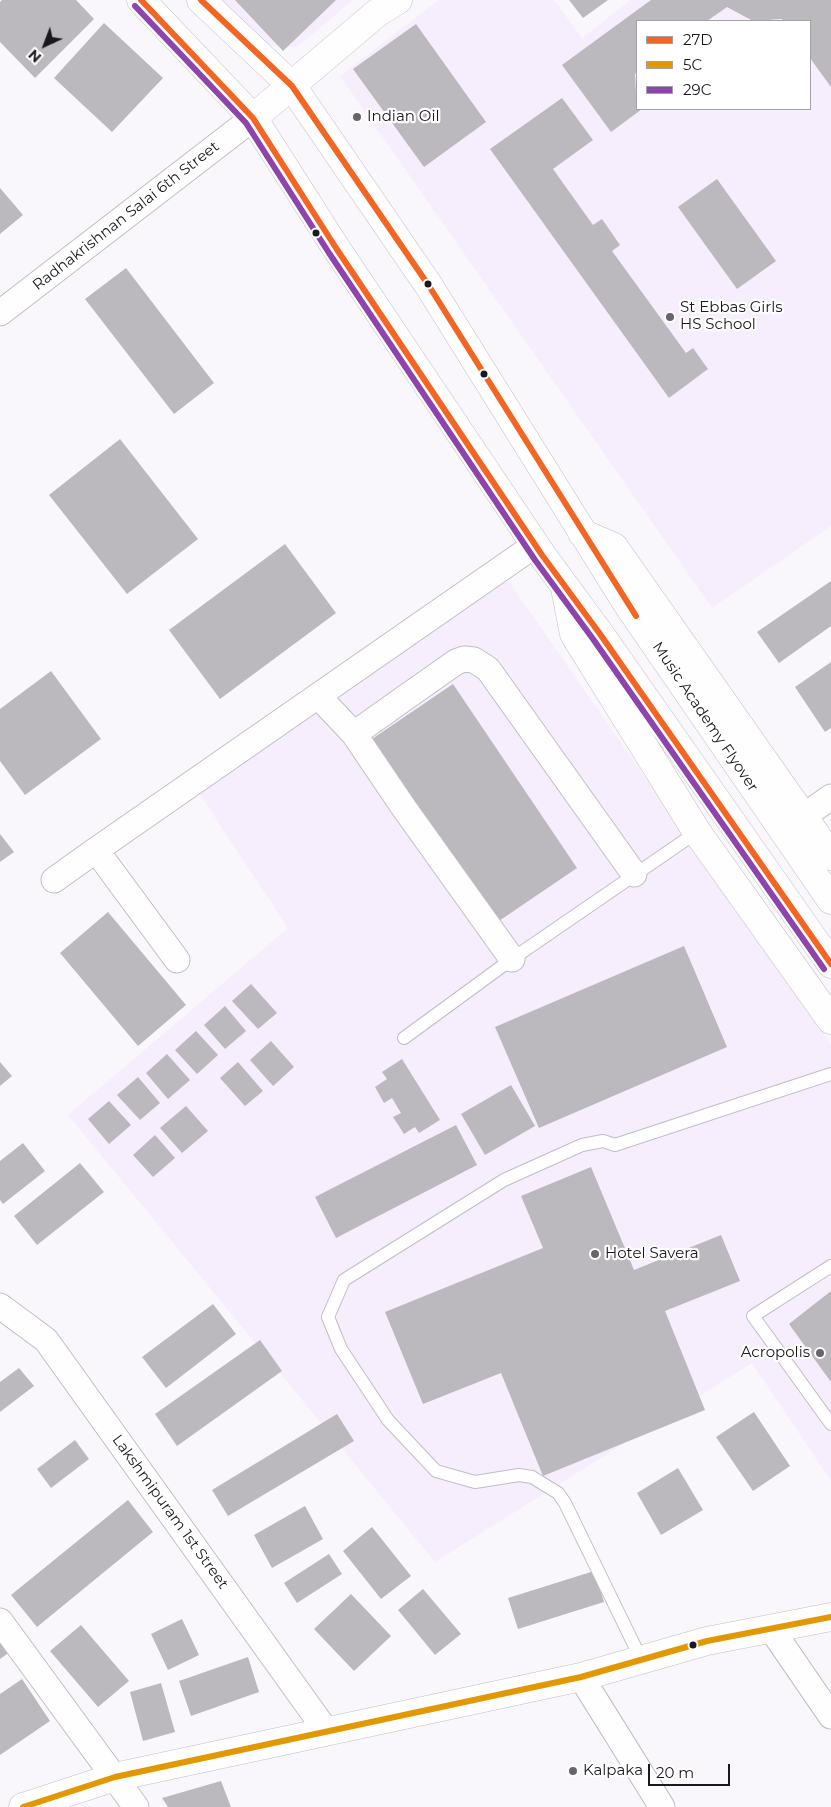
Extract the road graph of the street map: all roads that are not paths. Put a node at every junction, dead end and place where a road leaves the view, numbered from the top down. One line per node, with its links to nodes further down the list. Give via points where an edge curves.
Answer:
1 (141, 0): 5 (main road)
2 (201, 0): 4 (main road, Music Academy Flyover)
3 (398, 0): 4 (main road, via 377,13)
4 (292, 86): 5 (main road); 7 (main road, Music Academy Flyover, via 429,286)
5 (253, 118): 6 (street, Radhakrishnan Salai 6th Street); 8 (main road)
6 (0, 313)
7 (582, 533): 13 (main road, via 614,547); 19 (main road, Music Academy Flyover)
8 (535, 545): 9 (main road); 10 (street)
9 (565, 588): 14 (main road, via 574,634); 22 (main road)
10 (318, 696): 11 (street); 15 (street)
11 (354, 734): 17 (street, via 456,662 474,660 488,669); 20 (street)
12 (831, 797): 13 (street)
13 (804, 816): 16 (main road)
14 (696, 832): 17 (lane); 23 (main road)
15 (96, 850): 18 (street); 21 (street)
16 (831, 856)
17 (634, 874): 20 (lane)
18 (54, 880)
19 (831, 900)
20 (512, 959): 24 (lane)
21 (177, 960)
22 (831, 964)
23 (831, 1020)
24 (404, 1038)
25 (831, 1074): 32 (lane, via 615,1145 603,1141 582,1145 504,1180 344,1280 328,1317 342,1350 388,1420 436,1471 475,1482 519,1474 532,1476 558,1494)
26 (831, 1266): 28 (lane, via 753,1316)
27 (0, 1306): 35 (street, Lakshmipuram 1st Street, via 46,1340)
28 (831, 1424)
29 (831, 1616): 31 (main road)
30 (0, 1621): 36 (street)
31 (772, 1630): 32 (main road, via 707,1641); 34 (street)
32 (642, 1661): 33 (main road)
33 (581, 1677): 35 (main road); 39 (street)
34 (831, 1716)
35 (327, 1732): 36 (main road)
36 (115, 1778): 37 (main road); 38 (street)
37 (24, 1807)
38 (136, 1807)
39 (662, 1807)

